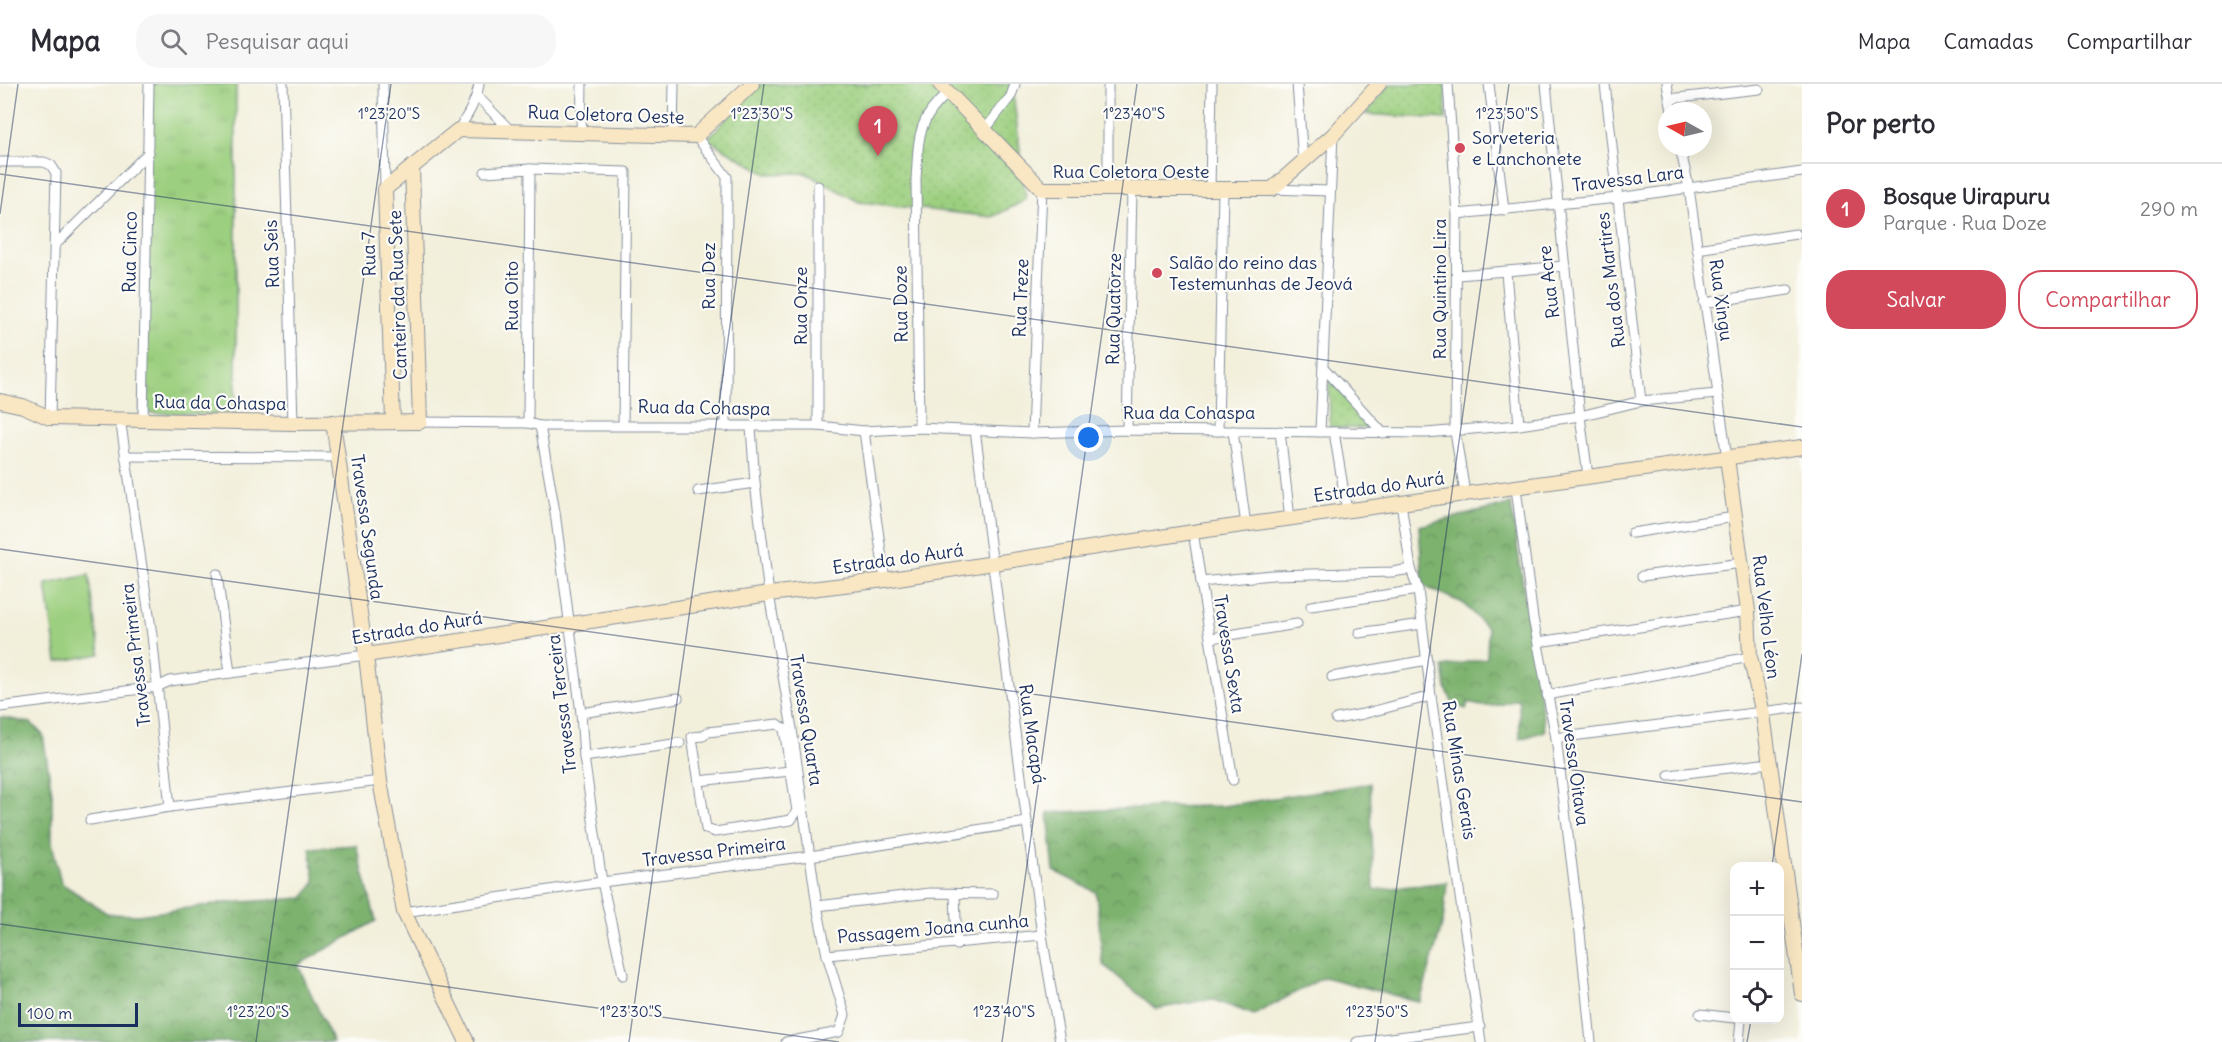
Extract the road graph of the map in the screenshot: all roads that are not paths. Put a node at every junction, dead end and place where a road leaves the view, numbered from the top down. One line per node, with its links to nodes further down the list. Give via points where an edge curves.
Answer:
1 (149, 84): 30 (street, Rua Cinco)
2 (283, 84): 70 (street, Rua Seis)
3 (383, 84): 40 (street, Rua 7)
4 (479, 84): 20 (street)
5 (582, 84): 26 (street)
6 (674, 84): 27 (street)
7 (752, 84): 29 (street, Rua Coletora Oeste)
8 (1015, 84): 25 (street, via 1011,96)
9 (1108, 84): 42 (street)
10 (1212, 84): 45 (street)
11 (1297, 84): 32 (street)
12 (1379, 84): 28 (street)
13 (1448, 84): 50 (street, Rua Quintino Lira)
14 (1489, 84): 49 (street)
15 (1546, 84): 48 (street, Rua Acre)
16 (1605, 84): 47 (street, Rua dos Martires)
17 (1667, 84): 21 (street)
18 (945, 88): 25 (street, Rua Coletora Oeste); 78 (street, Rua Doze, via 922,123 916,179)
19 (1759, 88): 21 (street)
20 (477, 96): 23 (street); 24 (street, Rua Coletora Oeste)
21 (1669, 99): 22 (street)
22 (1670, 102)
23 (459, 130): 24 (street, Rua Coletora Oeste); 34 (street)
24 (510, 130): 26 (street, Rua Coletora Oeste)
25 (984, 131): 41 (street, Rua Coletora Oeste)
26 (581, 132): 27 (street, Rua Coletora Oeste)
27 (673, 135): 29 (street, Rua Coletora Oeste)
28 (1333, 135): 32 (street); 46 (street)
29 (696, 136): 76 (street, Rua Dez, via 727,177)
30 (149, 152): 52 (street); 66 (street, Rua Cinco)
31 (1682, 156): 39 (street, Rua Xingu)
32 (1303, 161): 44 (street)
33 (0, 162): 52 (street, via 51,165 56,173)
34 (412, 167): 40 (street); 69 (street, Canteiro da Rua Sete)
35 (530, 169): 36 (street); 71 (street, Rua Oito); 72 (street, Rua da Cohaspa, via 626,172)
36 (485, 171)
37 (1802, 172): 39 (street, Travessa Lara)
38 (818, 186): 75 (street, Rua Onze)
39 (1689, 188): 47 (street, Travessa Lara); 53 (street, Rua Xingu)
40 (385, 189): 68 (street, Rua 7)
41 (1042, 189): 42 (street, Rua Coletora Oeste); 88 (street, Rua Treze)
42 (1108, 189): 43 (street, Rua Coletora Oeste)
43 (1132, 189): 45 (street, Rua Coletora Oeste); 81 (street, Rua Quatorze)
44 (1272, 189): 45 (street, Rua Coletora Oeste); 46 (street, Rua Coletora Oeste)
45 (1216, 190): 82 (street)
46 (1329, 191): 59 (street)
47 (1618, 198): 48 (street, Travessa Lara); 62 (street, Rua dos Martires)
48 (1558, 204): 49 (street, Travessa Lara); 54 (street, Rua Acre)
49 (1504, 210): 50 (street, Travessa Lara)
50 (1457, 214): 56 (street, Rua Quintino Lira)
51 (1796, 234): 53 (street)
52 (55, 245): 64 (street)
53 (1697, 249): 58 (street, Rua Xingu)
54 (1565, 266): 55 (street); 63 (street, Rua Acre)
55 (1506, 272): 56 (street); 73 (street)
56 (1458, 275): 87 (street, Rua Quintino Lira)
57 (1788, 291): 58 (street)
58 (1704, 303): 60 (street, Rua Xingu, via 1711,323)
59 (1323, 367): 85 (street); 89 (street)
60 (1717, 393): 62 (street, Rua da Cohaspa); 93 (street, Rua Xingu)
61 (0, 401): 64 (street, Rua da Cohaspa)
62 (1641, 401): 63 (street, Rua da Cohaspa)
63 (1580, 416): 73 (street, Rua da Cohaspa); 94 (street, Rua Acre)
64 (50, 418): 65 (street, Rua da Cohaspa)
65 (120, 418): 66 (street, Rua da Cohaspa); 91 (street, Travessa Primeira)
66 (143, 420): 70 (street, Rua da Cohaspa)
67 (333, 422): 68 (street, Rua da Cohaspa); 70 (street, Rua da Cohaspa); 92 (street, Travessa Segunda)
68 (393, 422): 69 (street, Rua da Cohaspa)
69 (420, 422): 71 (street, Rua da Cohaspa)
70 (293, 423)
71 (528, 423): 74 (street, Rua da Cohaspa)
72 (623, 425): 74 (street, Rua da Cohaspa); 76 (street, Rua da Cohaspa)
73 (1519, 425): 87 (street, Rua da Cohaspa)
74 (540, 426): 117 (street, Travessa Terceira)
75 (818, 426): 77 (street, Rua da Cohaspa); 79 (street, Rua da Cohaspa)
76 (726, 427): 77 (street, Rua da Cohaspa)
77 (751, 427): 95 (street, Travessa Quarta)
78 (919, 428): 79 (street, Rua da Cohaspa); 80 (street, Rua da Cohaspa)
79 (864, 430): 111 (street)
80 (975, 430): 88 (street, Rua da Cohaspa); 107 (street, Rua Macapá)
81 (1127, 430): 82 (street, Rua da Cohaspa); 88 (street, Rua da Cohaspa)
82 (1218, 430): 83 (street, Rua da Cohaspa)
83 (1233, 431): 84 (street, Rua da Cohaspa); 103 (street)
84 (1280, 431): 85 (street, Rua da Cohaspa); 102 (street)
85 (1320, 432): 86 (street, Rua da Cohaspa)
86 (1334, 432): 89 (street, Rua da Cohaspa); 100 (street)
87 (1455, 432): 89 (street, Rua da Cohaspa); 98 (street, Rua Quintino Lira)
88 (1032, 433)
89 (1383, 433)
90 (1802, 447): 93 (street, Estrada do Aurá)
91 (125, 456): 92 (street); 128 (street, Travessa Primeira)
92 (339, 457): 123 (street, Travessa Segunda)
93 (1727, 458): 94 (street, Estrada do Aurá); 101 (street, Rua Velho Léon)
94 (1588, 476): 96 (street, Estrada do Aurá)
95 (755, 483): 97 (street); 114 (street, Travessa Quarta)
96 (1516, 488): 98 (street, Estrada do Aurá); 122 (street, Travessa Oitava)
97 (698, 491)
98 (1465, 493): 99 (street, Estrada do Aurá)
99 (1401, 503): 100 (street, Estrada do Aurá); 108 (street, Rua Minas Gerais)
100 (1347, 511): 102 (street, Estrada do Aurá)
101 (1735, 517): 105 (street); 106 (street, Rua Velho Léon)
102 (1290, 519): 103 (street, Estrada do Aurá)
103 (1246, 525): 104 (street, Estrada do Aurá)
104 (1193, 532): 107 (street, Estrada do Aurá); 112 (street, Travessa Sexta)
105 (1632, 533)
106 (1742, 563): 110 (street); 116 (street, Rua Velho Léon)
107 (992, 564): 111 (street, Estrada do Aurá); 149 (street, Rua Macapá)
108 (1411, 569): 112 (street); 113 (street, Rua Minas Gerais)
109 (217, 574): 126 (street)
110 (1642, 576)
111 (885, 580): 114 (street, Estrada do Aurá)
112 (1201, 582): 121 (street, Travessa Sexta)
113 (1418, 590): 115 (street); 119 (street, Rua Minas Gerais)
114 (769, 594): 117 (street, Estrada do Aurá); 137 (street, Travessa Quarta)
115 (1311, 606)
116 (1748, 611): 122 (street); 124 (street, Rua Velho Léon)
117 (569, 623): 123 (street, Estrada do Aurá); 134 (street, Travessa Terceira)
118 (1298, 624): 121 (street)
119 (1422, 624): 120 (street); 125 (street, Rua Minas Gerais)
120 (1359, 633)
121 (1211, 638): 144 (street, Travessa Sexta)
122 (1538, 642): 129 (street, Travessa Oitava)
123 (366, 655): 126 (street, Estrada do Aurá); 145 (street, Travessa Segunda)
124 (1750, 657): 129 (street); 135 (street, Rua Velho Léon)
125 (1427, 660): 127 (street); 130 (street, Rua Minas Gerais)
126 (230, 673): 128 (street, Estrada do Aurá, via 170,681)
127 (1332, 677)
128 (157, 687): 133 (street, Estrada do Aurá); 147 (street, Travessa Primeira)
129 (1547, 695): 138 (street, Travessa Oitava)
130 (1431, 696): 136 (street); 164 (street, Rua Minas Gerais)
131 (678, 698): 134 (street)
132 (1802, 707): 135 (street)
133 (0, 708)
134 (582, 713): 140 (street, Travessa Terceira)
135 (1763, 714): 138 (street); 141 (street, Rua Velho Léon)
136 (1336, 720)
137 (788, 729): 142 (street); 146 (street, via 774,724 692,737); 150 (street, Travessa Quarta)
138 (1556, 738): 170 (street, Travessa Oitava)
139 (680, 743): 140 (street)
140 (584, 757): 151 (street, Travessa Terceira)
141 (1770, 764): 143 (street); 160 (street, Rua Velho Léon)
142 (790, 771): 146 (street); 146 (street, via 797,811 791,820 715,832 706,829)
143 (1669, 775)
144 (1233, 780)
145 (381, 781): 147 (street); 155 (street, Travessa Segunda)
146 (699, 781)
147 (170, 807): 148 (street)
148 (90, 820)
149 (1027, 822): 150 (street, Travessa Primeira); 156 (street, Rua Macapá)
150 (810, 856): 151 (street, Travessa Primeira); 154 (street, Travessa Quarta)
151 (602, 882): 155 (street, Travessa Primeira); 159 (street, Travessa Terceira)
152 (993, 894): 153 (street)
153 (956, 895): 154 (street, via 930,893); 157 (street)
154 (817, 906): 158 (street, Travessa Quarta)
155 (404, 912): 165 (street, Travessa Segunda)
156 (1042, 935): 157 (street, Passagem Joana cunha); 167 (street, Rua Macapá)
157 (957, 945): 158 (street, Passagem Joana cunha)
158 (827, 955): 166 (street, Travessa Quarta, via 845,1015 843,1025 839,1032)
159 (623, 975)
160 (1802, 994)
161 (1701, 1014): 162 (street)
162 (1730, 1018)
163 (1741, 1024): 171 (street)
164 (1480, 1027): 168 (street); 169 (street, Rua Minas Gerais)
165 (467, 1042)
166 (786, 1042)
167 (1060, 1042)
168 (1357, 1042)
169 (1481, 1042)
170 (1591, 1042)
171 (1739, 1042)

